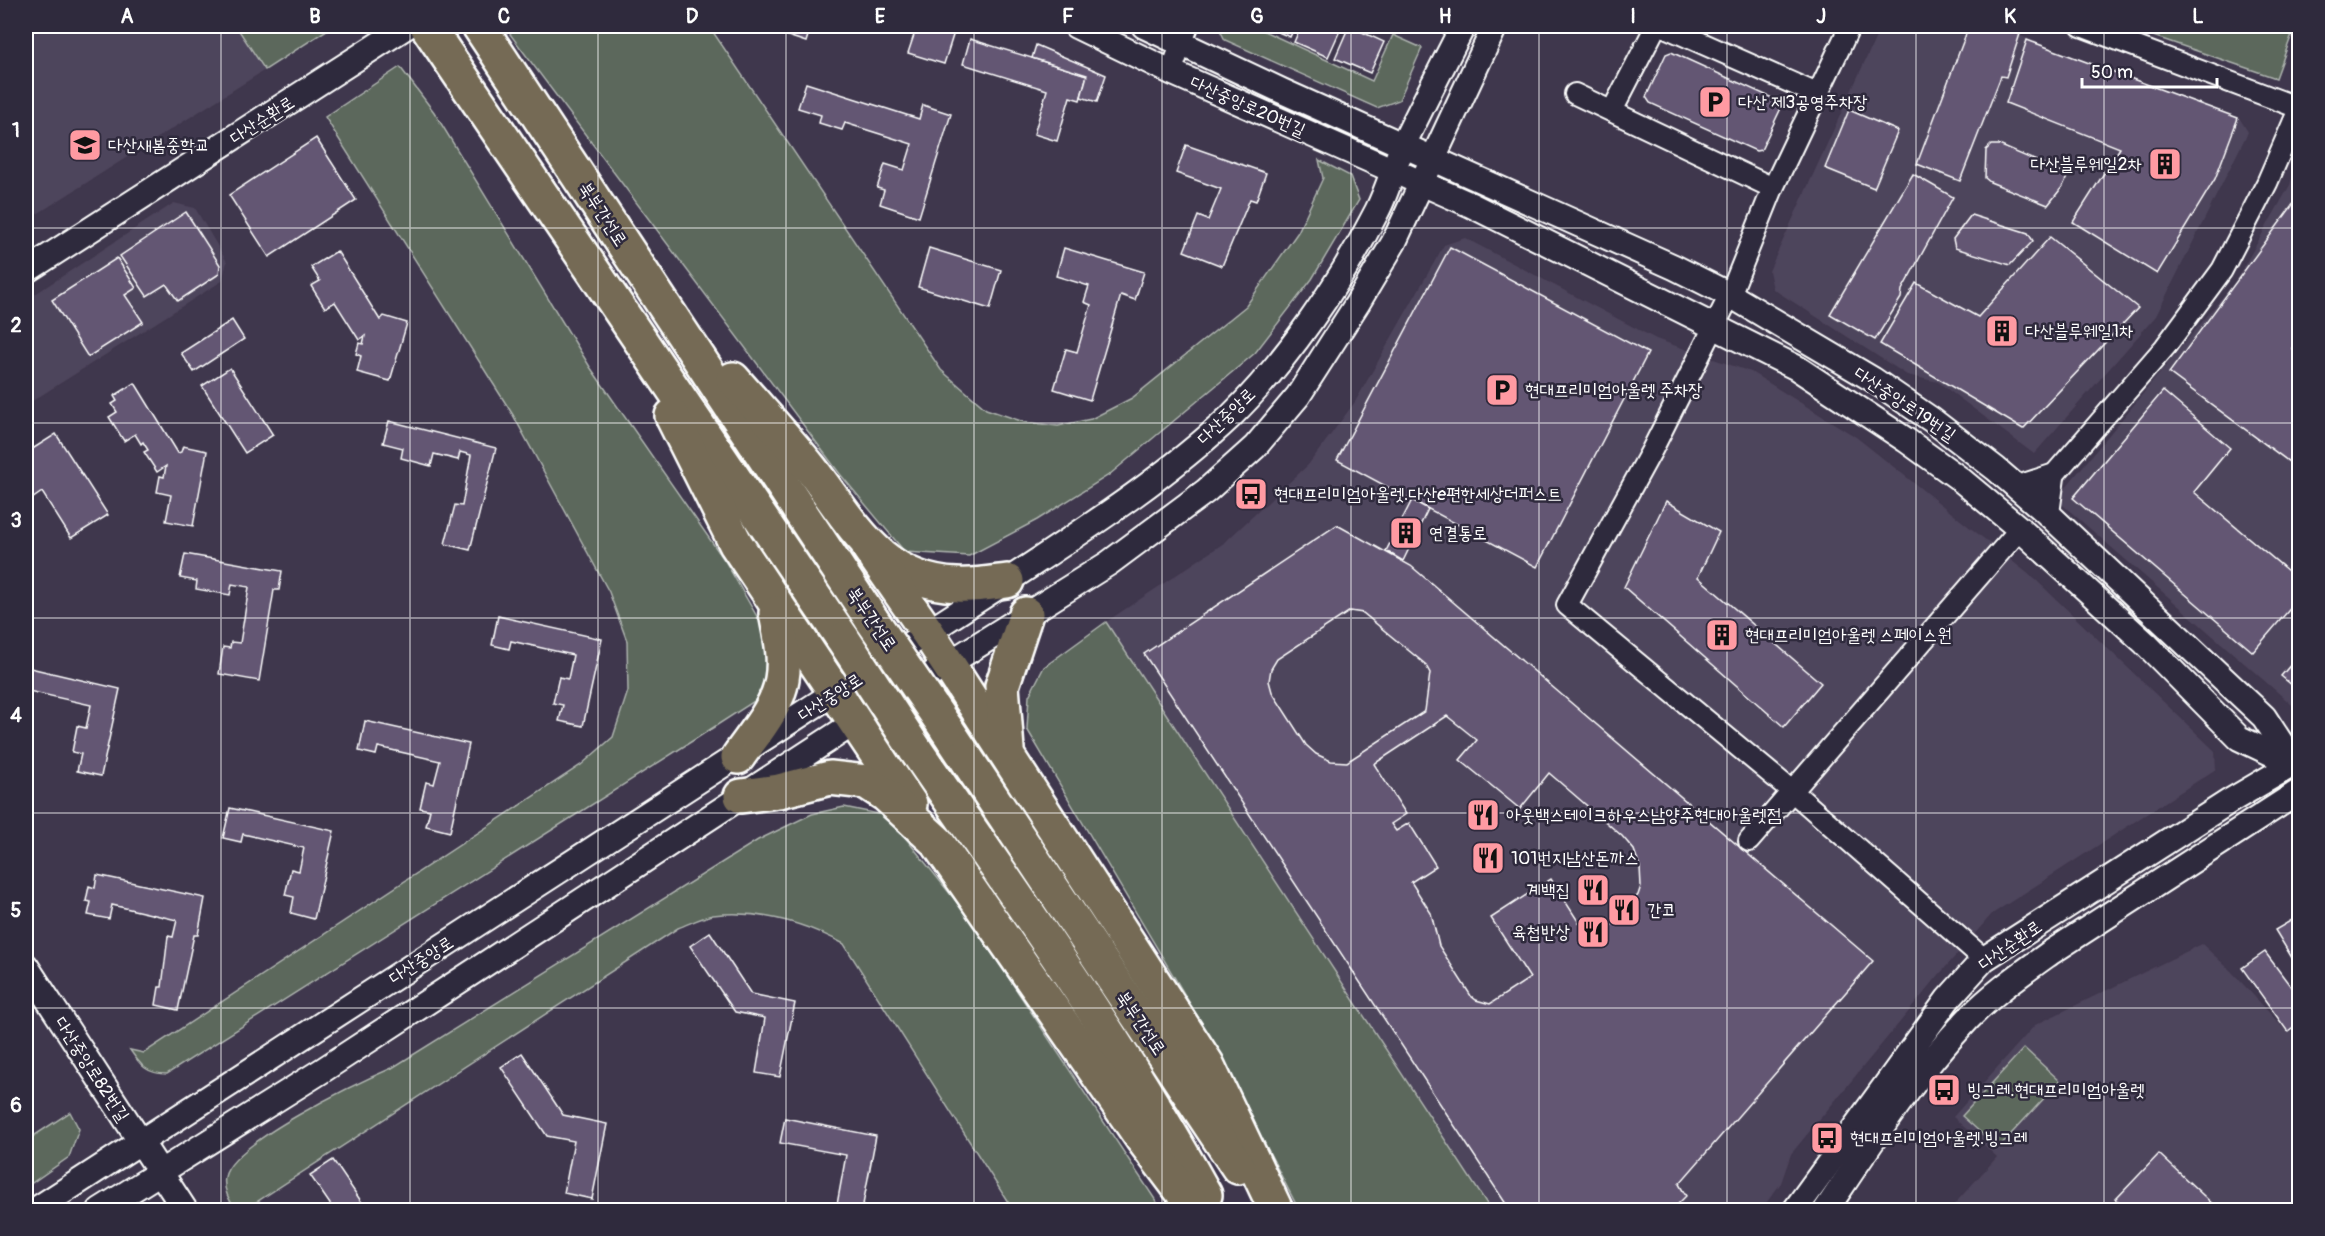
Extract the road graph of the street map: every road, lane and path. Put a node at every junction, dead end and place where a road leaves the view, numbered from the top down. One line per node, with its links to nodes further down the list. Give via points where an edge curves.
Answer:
1 (407, 26): 23 (street, 다산순환로)
2 (427, 26): 25 (highway, 북부간선로)
3 (1076, 26): 13 (street, 다산중앙로20번길)
4 (1144, 26): 12 (street, 다산중앙로20번길)
5 (1462, 26): 18 (street, 다산중앙로)
6 (1495, 26): 19 (street, 다산중앙로)
7 (1656, 26): 17 (street)
8 (1663, 26): 15 (street)
9 (1850, 26): 15 (street)
10 (2081, 26): 16 (street)
11 (481, 29): 24 (highway, 북부간선로)
12 (1184, 34): 13 (street); 18 (street, 다산중앙로20번길, via 1282,91)
13 (1171, 72): 20 (street, 다산중앙로20번길)
14 (1575, 94): 17 (street)
15 (1819, 95): 22 (street)
16 (2299, 108): 28 (street, via 2267,183 2222,270 2165,347)
17 (1612, 111): 22 (street)
18 (1404, 144): 19 (street, 다산중앙로20번길); 20 (street, 다산중앙로)
19 (1434, 159): 21 (street, 다산중앙로); 26 (street, 다산중앙로19번길)
20 (1394, 170): 21 (street, 다산중앙로20번길); 33 (street, 다산중앙로, via 1378,210 1298,338 1230,417 1139,492)
21 (1422, 182): 27 (street, 다산중앙로19번길); 35 (street, 다산중앙로, via 1394,242 1357,304 1298,396 1255,447 1157,529)
22 (1773, 188): 26 (street)
23 (26, 271)
24 (644, 275): 32 (highway, via 810,468); 57 (highway, 북부간선로, bridge)
25 (606, 287): 34 (highway, via 736,544); 56 (highway, 북부간선로, bridge, via 1036,924 1174,1137)
26 (1730, 295): 27 (street); 29 (street, 다산중앙로19번길, via 1872,379 1932,420)
27 (1714, 326): 31 (street, 다산중앙로19번길, via 1797,368 1843,397 1960,479); 44 (street, via 1652,450 1567,604)
28 (2052, 477): 29 (street); 30 (street)
29 (2018, 488): 30 (street, 다산중앙로19번길)
30 (2047, 513): 42 (street, 다산중앙로19번길, via 2264,717)
31 (2020, 529): 42 (street, 다산중앙로19번길, via 2145,643 2239,738); 44 (street)
32 (869, 548): 33 (highway, via 905,573 933,582 958,586); 36 (highway)
33 (1007, 581): 36 (street, 다산중앙로)
34 (775, 602): 38 (highway); 40 (highway, via 783,653 782,680 771,708)
35 (1026, 614): 37 (street, 다산중앙로); 41 (highway, via 1002,686)
36 (928, 633): 37 (highway); 38 (street, 다산중앙로)
37 (948, 663): 39 (street, 다산중앙로); 41 (highway)
38 (835, 694): 39 (highway); 40 (street, 다산중앙로)
39 (854, 723): 45 (street, 다산중앙로); 47 (highway)
40 (738, 757): 50 (street, 다산중앙로)
41 (1008, 757): 58 (highway, via 1207,1064)
42 (2298, 763): 48 (street, 다산순환로, via 2230,801)
43 (2300, 791): 60 (street, 다산순환로, via 2050,953 1970,1017 1910,1088)
44 (1792, 792): 46 (street); 48 (street)
45 (741, 796): 47 (highway, via 830,778 866,782); 51 (street, 다산중앙로, via 333,1064)
46 (1749, 841)
47 (937, 842): 55 (highway)
48 (1984, 959): 59 (street, 다산순환로, via 1947,999)
49 (26, 966): 50 (street, 다산중앙로82번길)
50 (140, 1141): 51 (street, 다산중앙로82번길); 52 (street, 다산중앙로)
51 (160, 1172): 53 (street, 다산중앙로); 54 (street, 다산중앙로82번길)
52 (35, 1210)
53 (100, 1210)
54 (185, 1210)
55 (1196, 1210)
56 (1214, 1210)
57 (1268, 1210)
58 (1276, 1210)
59 (1795, 1210)
60 (1826, 1210)

